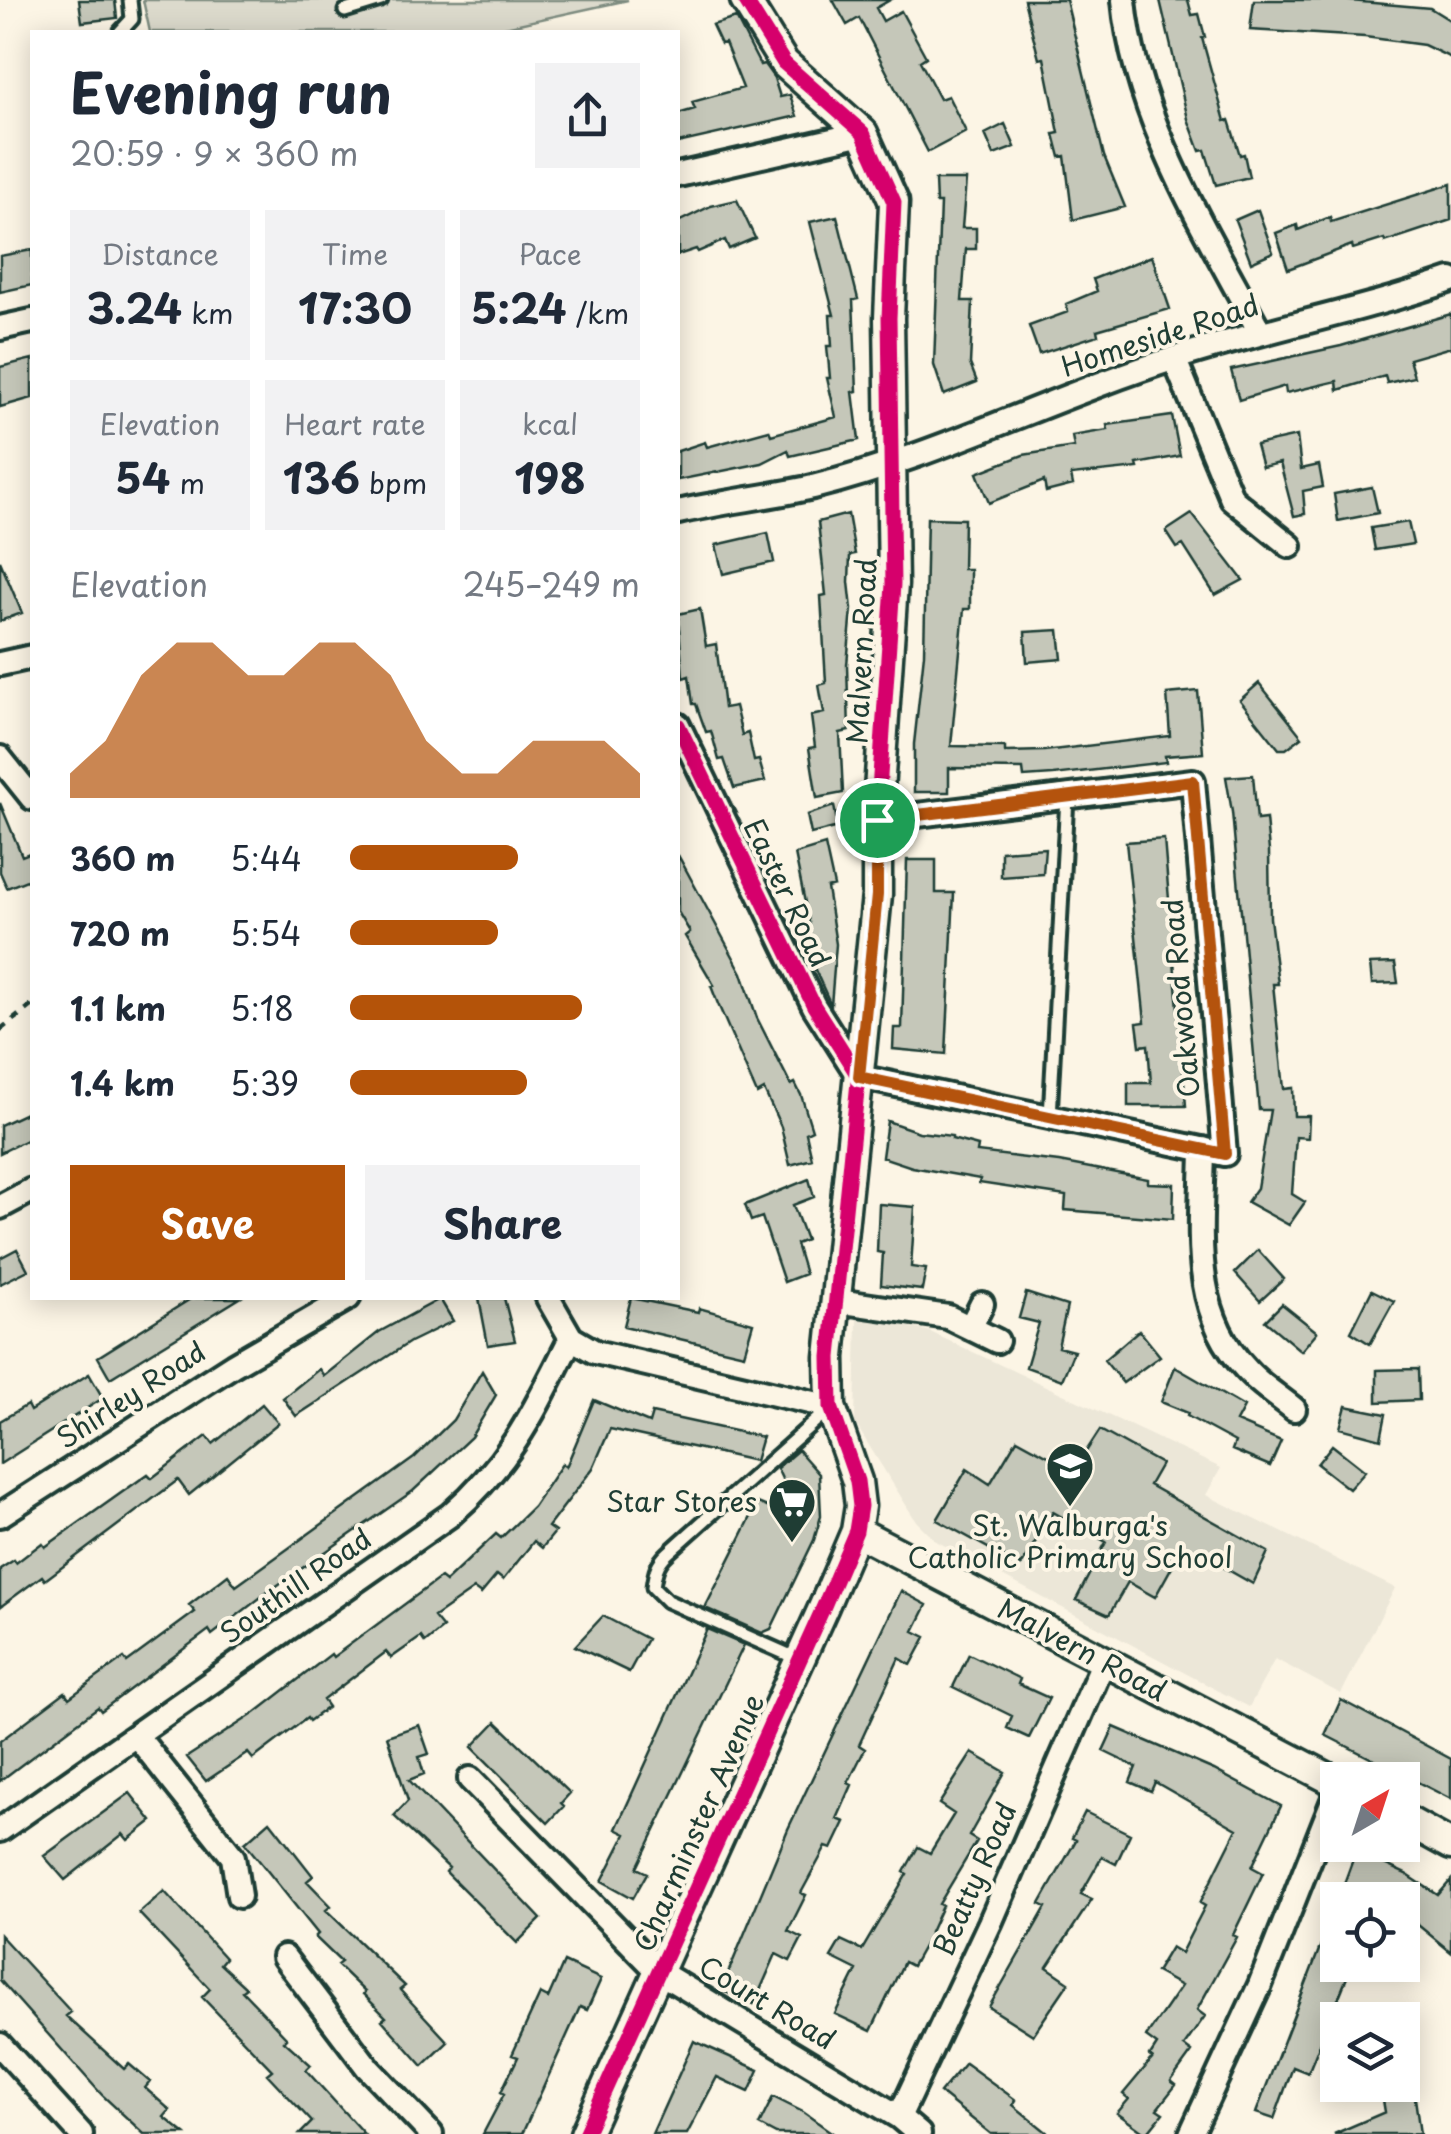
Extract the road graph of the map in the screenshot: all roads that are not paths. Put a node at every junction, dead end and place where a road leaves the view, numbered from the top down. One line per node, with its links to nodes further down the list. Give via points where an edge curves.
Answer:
1 (130, 0): 6 (lane, via 132,19)
2 (381, 0): 5 (lane)
3 (744, 0): 7 (street, Malvern Road, via 784,62)
4 (1124, 0): 12 (street, via 1128,37 1168,155)
5 (345, 10)
6 (122, 30)
7 (863, 133): 8 (street); 14 (street, Malvern Road, via 894,202 888,318)
8 (680, 175)
9 (1451, 280): 12 (street, Homeside Road, via 1373,307)
10 (30, 321): 11 (street)
11 (0, 328)
12 (1260, 332): 13 (street, Homeside Road)
13 (1174, 358): 14 (street, Homeside Road); 16 (street, via 1232,498)
14 (893, 462): 15 (street, Homeside Road, via 811,487); 23 (street, Malvern Road, via 894,584)
15 (680, 512)
16 (1290, 546)
17 (30, 657): 18 (street)
18 (0, 664)
19 (680, 729): 24 (street, Easter Road, via 814,1006)
20 (0, 758): 21 (street)
21 (30, 796)
22 (1067, 797): 23 (street, Oakwood Road); 25 (lane); 26 (street, Oakwood Road, via 1193,781 1225,1154)
23 (877, 820): 24 (street, Malvern Road, via 877,895)
24 (859, 1077): 25 (street); 31 (street, Malvern Road)
25 (1050, 1117): 26 (street)
26 (1203, 1150): 37 (street, via 1202,1284 1218,1334 1246,1370)
27 (30, 1191): 28 (street)
28 (0, 1207)
29 (345, 1300): 38 (street, Shirley Road)
30 (549, 1300): 34 (street)
31 (837, 1301): 33 (street, via 948,1318); 36 (street, Malvern Road)
32 (982, 1304): 33 (street)
33 (970, 1328): 35 (street)
34 (571, 1338): 36 (street, via 595,1352); 42 (street, Southill Road, via 518,1440 487,1483)
35 (996, 1342)
36 (831, 1407): 39 (street, Malvern Road, via 857,1482); 40 (lane, via 668,1553 654,1578 653,1587 667,1601)
37 (1294, 1408)
38 (0, 1516)
39 (856, 1531): 40 (street, Charminster Avenue); 41 (street, Malvern Road)
40 (799, 1660): 51 (street, Charminster Avenue)
41 (1104, 1663): 43 (street, Malvern Road); 53 (street, Beatty Road)
42 (136, 1735): 46 (street, Southill Road); 49 (street, via 233,1856)
43 (1320, 1776)
44 (470, 1779): 51 (street, Court Road)
45 (1420, 1828): 48 (street)
46 (0, 1830)
47 (1320, 1831): 58 (street, via 1260,1985)
48 (1451, 1845)
49 (239, 1896)
50 (284, 1957): 55 (street, via 368,2068)
51 (659, 1972): 53 (street, Court Road); 56 (street, Charminster Avenue)
52 (0, 2045): 54 (street)
53 (899, 2117): 57 (street, Court Road)
54 (81, 2134)
55 (432, 2134)
56 (584, 2134)
57 (920, 2134)
58 (1191, 2134)

